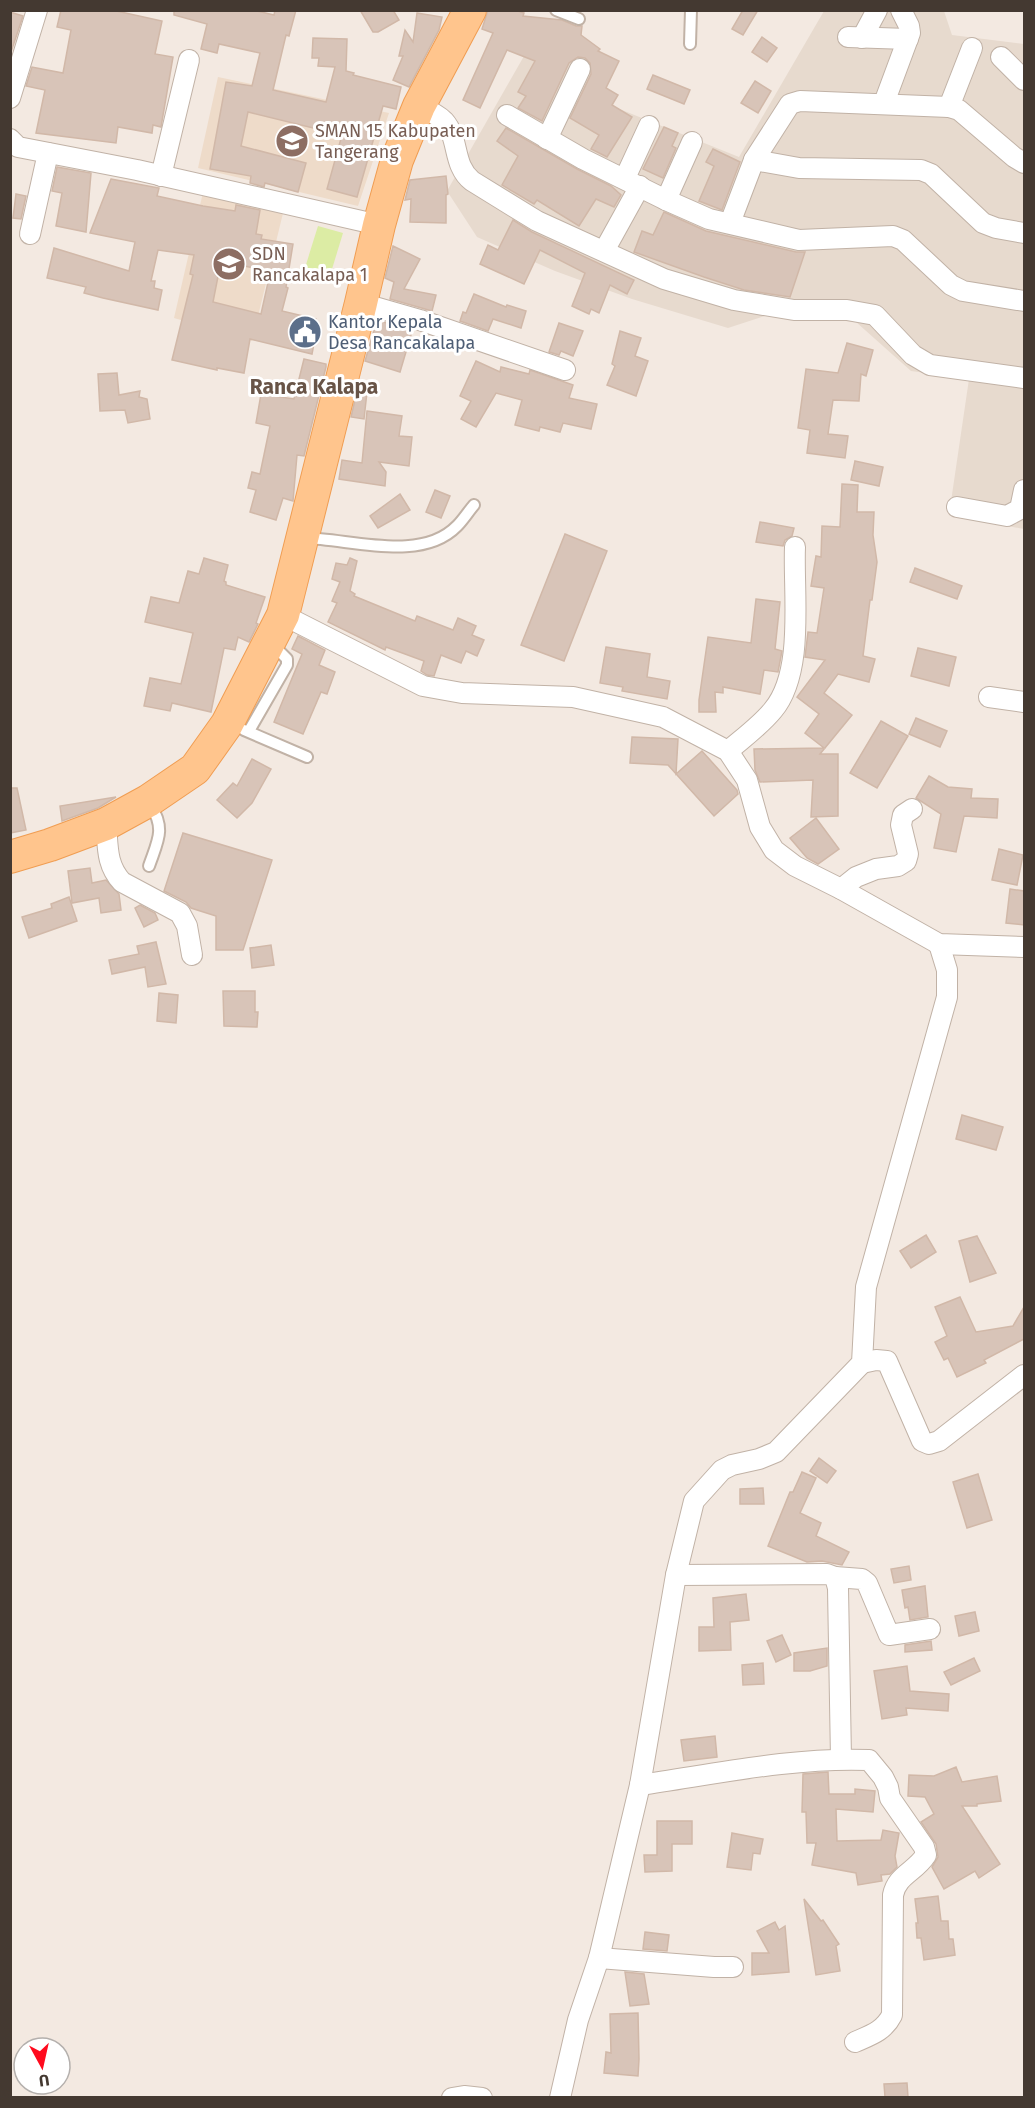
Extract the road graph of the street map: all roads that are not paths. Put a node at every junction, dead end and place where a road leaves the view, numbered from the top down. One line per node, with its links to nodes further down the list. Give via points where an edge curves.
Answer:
1 (37, 10): 15 (street)
2 (470, 10): 17 (main road)
3 (556, 10): 7 (lane)
4 (691, 10): 9 (lane)
5 (877, 10): 8 (street, via 855,38)
6 (901, 10): 8 (street, via 909,26)
7 (579, 19)
8 (908, 39): 16 (street)
9 (690, 44)
10 (972, 48): 18 (street)
11 (1001, 57): 14 (street)
12 (189, 60): 27 (street)
13 (580, 69): 21 (street)
14 (1024, 80)
15 (10, 98)
16 (884, 103): 18 (street); 25 (street, via 790,104)
17 (420, 106): 31 (main road, via 397,160); 34 (street, via 445,123 459,166 472,181 537,221)
18 (949, 107): 26 (street)
19 (507, 115): 21 (street)
20 (649, 126): 28 (street)
21 (547, 138): 28 (street)
22 (10, 139): 24 (street, via 18,147)
23 (692, 142): 29 (street)
24 (48, 153): 27 (street); 33 (street)
25 (754, 160): 30 (street); 32 (street, via 799,168 921,170 931,174 983,222)
26 (1024, 163)
27 (161, 176): 31 (street)
28 (632, 182): 29 (street); 34 (street)
29 (666, 200): 30 (street, via 709,219)
30 (730, 223): 35 (street, via 799,240 893,236 903,240 951,285 963,291)
31 (379, 225): 36 (main road)
32 (1024, 233)
33 (30, 234)
34 (604, 251): 38 (street, via 664,279 734,300 794,310 847,310 875,315 913,356 930,365)
35 (1024, 301)
36 (361, 303): 37 (street); 42 (main road)
37 (565, 370)
38 (1024, 378)
39 (1024, 490): 41 (street, via 1020,508 1007,516)
40 (474, 505): 42 (lane, via 456,527 441,537 413,546)
41 (957, 507)
42 (302, 538): 44 (main road)
43 (795, 547): 48 (street, via 797,623 786,688 774,710)
44 (277, 629): 47 (main road); 48 (street, via 423,686 462,693 573,697 663,717)
45 (989, 697): 46 (street)
46 (1024, 702)
47 (238, 727): 49 (lane); 50 (main road, via 195,769)
48 (728, 751): 55 (street, via 747,780 760,827 774,850 795,866)
49 (307, 757)
50 (148, 801): 52 (main road); 54 (lane, via 158,817 160,836)
51 (912, 809): 55 (street, via 903,815 901,825 906,861 898,867 876,869 855,877)
52 (106, 824): 53 (main road); 58 (street, via 110,865 115,874 122,882 180,913 187,926)
53 (10, 857)
54 (149, 866)
55 (841, 889): 56 (street)
56 (939, 944): 57 (street); 59 (street, via 947,970 947,997 866,1287)
57 (1024, 947)
58 (192, 955)
59 (862, 1363): 60 (street, via 887,1361 922,1441 929,1444 939,1441); 61 (street, via 776,1452 732,1465 714,1477 694,1502)
60 (1024, 1375)
61 (676, 1575): 62 (street); 65 (street)
62 (835, 1577): 63 (street, via 862,1579 867,1583 889,1635); 64 (street)
63 (930, 1629)
64 (841, 1759): 65 (street); 68 (street, via 869,1760 883,1777 890,1798 926,1855 895,1884 892,2015 877,2033)
65 (640, 1785): 66 (street)
66 (599, 1958): 67 (street); 71 (street)
67 (733, 1967)
68 (855, 2042)
69 (452, 2097): 70 (street)
70 (482, 2097)
71 (560, 2097)

